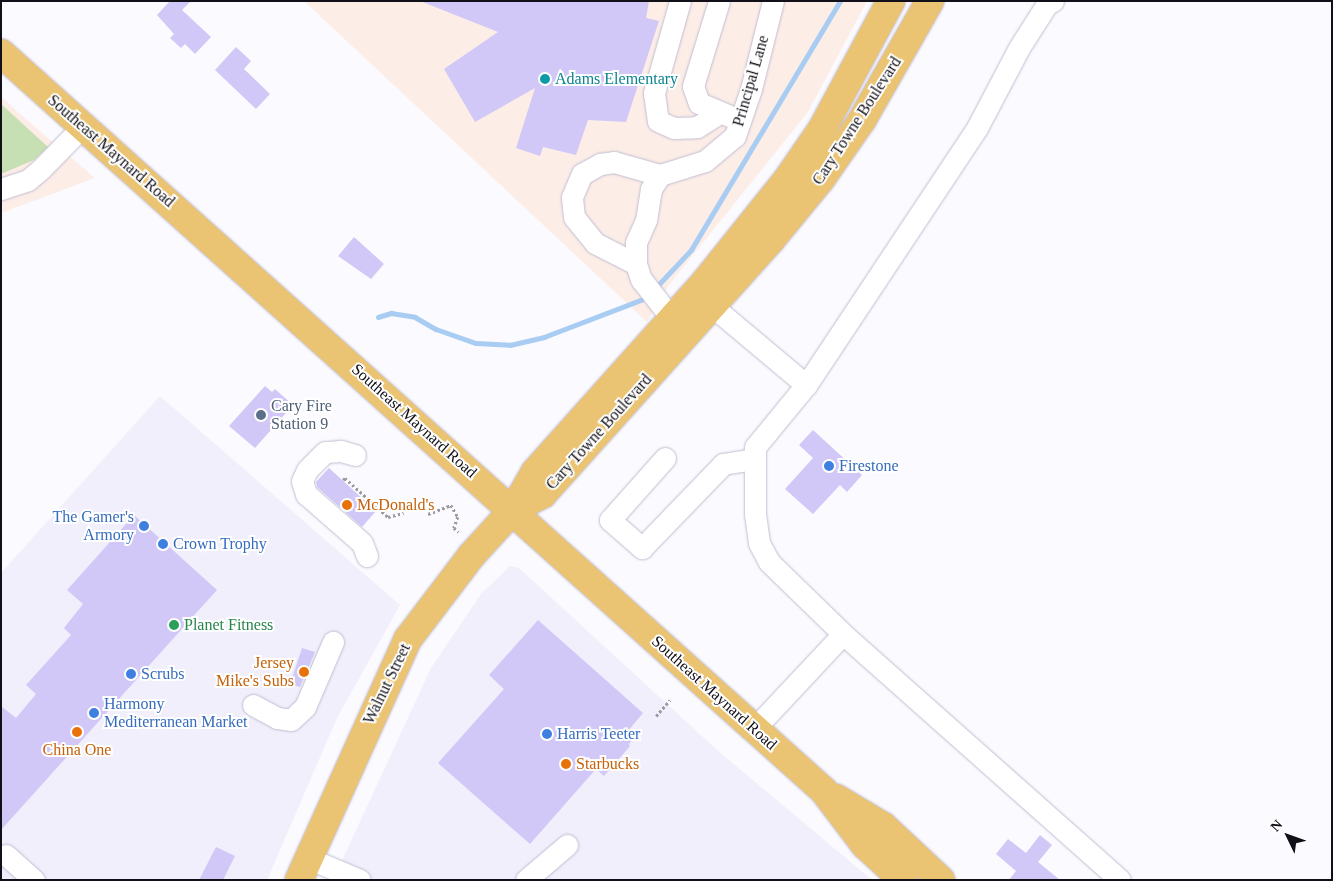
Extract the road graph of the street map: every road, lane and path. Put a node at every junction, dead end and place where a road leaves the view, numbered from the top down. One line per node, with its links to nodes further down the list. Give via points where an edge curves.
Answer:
1 (680, 1): 8 (lane, via 654,94 658,121 674,128 697,127)
2 (719, 1): 8 (lane, via 693,86 700,103)
3 (773, 1): 9 (lane, Principal Lane)
4 (891, 1): 15 (main road, Cary Towne Boulevard, via 822,129 789,177)
5 (930, 1): 14 (main road, Cary Towne Boulevard, via 862,120 821,180)
6 (1049, 2): 16 (lane, via 1019,48 977,128)
7 (1, 53): 10 (main road, Southeast Maynard Road)
8 (721, 112): 9 (lane)
9 (742, 121): 11 (lane, Principal Lane, via 735,136 705,161)
10 (83, 126): 12 (lane, via 28,180); 21 (main road, Southeast Maynard Road)
11 (660, 175): 13 (lane, via 651,189 646,220 636,242); 13 (lane, via 614,162 600,164 582,174 572,197 574,217 594,243)
12 (1, 189)
13 (636, 264): 15 (lane, via 641,279)
14 (712, 306): 16 (lane); 21 (main road, Cary Towne Boulevard, via 543,494)
15 (672, 319): 21 (main road, Cary Towne Boulevard, via 535,472)
16 (806, 385): 19 (lane, via 755,447)
17 (355, 455): 25 (lane, via 341,451 325,452 307,470 302,482 306,494 362,544)
18 (665, 458): 19 (lane, via 610,520 642,548 723,464)
19 (755, 459): 26 (lane, via 758,543 769,562)
20 (342, 480): 22 (path, via 345,478 388,517)
21 (513, 510): 31 (main road, Southeast Maynard Road); 35 (main road, Walnut Street, via 471,556 408,639)
22 (403, 513)
23 (428, 514): 24 (path, via 451,505 458,516 454,528)
24 (459, 532)
25 (367, 556)
26 (843, 634): 31 (lane); 41 (lane)
27 (332, 642): 29 (lane, via 305,707 290,720 277,718)
28 (670, 700): 30 (path)
29 (253, 705)
30 (656, 716)
31 (754, 729): 32 (main road, Southeast Maynard Road)
32 (824, 791): 39 (main road, Southeast Maynard Road, via 865,845); 40 (main road, Southeast Maynard Road, via 883,826)
33 (567, 845): 38 (lane)
34 (6, 855): 36 (lane)
35 (305, 869): 37 (lane)
36 (34, 880)
37 (360, 880)
38 (526, 880)
39 (903, 880)
40 (941, 880)
41 (1120, 880)

